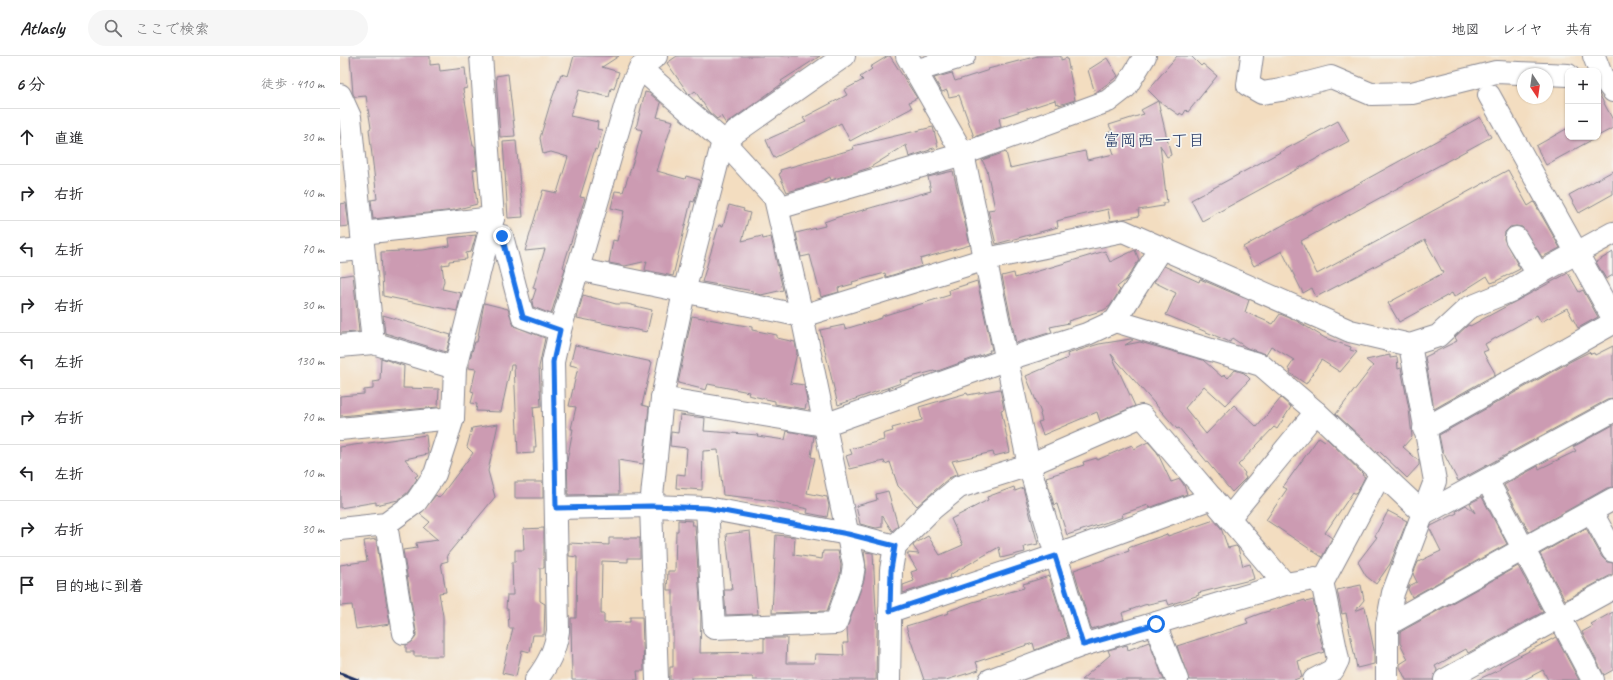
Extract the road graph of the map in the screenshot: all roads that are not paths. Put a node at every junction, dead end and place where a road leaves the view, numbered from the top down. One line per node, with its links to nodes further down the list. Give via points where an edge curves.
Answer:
1 (481, 56): 19 (street)
2 (844, 56): 15 (street)
3 (964, 56): 8 (street)
4 (1145, 56): 16 (street, via 1126,87 1108,101)
5 (1252, 56): 9 (street, via 1248,85 1262,93 1331,77 1372,94 1412,93 1496,72)
6 (1594, 56): 12 (street)
7 (648, 62): 15 (street); 27 (street, via 631,86)
8 (911, 63): 16 (street)
9 (1517, 73)
10 (1553, 74): 11 (street)
11 (1565, 75)
12 (1604, 82)
13 (340, 95): 17 (street, via 350,117)
14 (1489, 95): 25 (street)
15 (723, 140): 18 (street, via 775,198); 29 (street)
16 (963, 154): 18 (street); 26 (street)
17 (347, 161): 22 (street)
18 (778, 208): 30 (street)
19 (491, 227): 22 (street); 34 (street, via 502,236 523,317); 39 (street)
20 (1613, 234): 25 (street)
21 (1516, 238): 28 (street)
22 (363, 241): 24 (street); 35 (street)
23 (1161, 248): 26 (street, via 1123,231); 32 (street); 36 (street, via 1350,331)
24 (340, 251)
25 (1576, 254): 28 (street); 31 (street)
26 (986, 259): 30 (street); 38 (street)
27 (578, 269): 29 (street); 34 (street)
28 (1538, 274): 36 (street, via 1510,291 1468,308 1438,336)
29 (684, 292): 30 (street); 40 (street)
30 (802, 316): 44 (street)
31 (1613, 318)
32 (1115, 321): 38 (street, via 1087,334); 42 (street, via 1261,365)
33 (1613, 324): 46 (street)
34 (560, 330): 53 (street, via 553,362)
35 (373, 343): 37 (street); 39 (street)
36 (1410, 345): 46 (street)
37 (340, 346)
38 (1008, 359): 44 (street); 47 (street)
39 (455, 368): 43 (street)
40 (662, 398): 44 (street); 52 (street)
41 (1613, 410): 49 (street)
42 (1316, 412): 48 (street); 57 (street)
43 (453, 418): 45 (street); 58 (street, via 435,474 416,502)
44 (824, 425): 60 (street)
45 (340, 429)
46 (1424, 429): 56 (street, via 1435,481)
47 (1030, 465): 50 (street, via 1142,416); 61 (street, via 959,486); 64 (street)
48 (1381, 473): 56 (street); 66 (street)
49 (1487, 480): 56 (street); 62 (street)
50 (1212, 498): 57 (street); 64 (street)
51 (1613, 499): 55 (street)
52 (651, 506): 53 (street); 54 (street); 76 (street)
53 (556, 508): 75 (street, via 558,631 555,648)
54 (707, 508): 60 (street); 60 (street, via 714,628 836,623 854,565)
55 (1591, 511): 62 (street); 63 (street)
56 (1424, 514): 71 (street, via 1393,593)
57 (1229, 518): 65 (street)
58 (386, 524): 59 (street); 72 (street)
59 (340, 530)
60 (848, 534): 61 (street)
61 (895, 546): 68 (street, via 891,570)
62 (1523, 548): 69 (street); 71 (street)
63 (1613, 551)
64 (1055, 556): 68 (street); 73 (street)
65 (1285, 584): 66 (street, via 1315,579); 70 (street)
66 (1321, 585): 74 (street, via 1338,660 1333,670)
67 (1613, 588): 69 (street)
68 (890, 611): 77 (street)
69 (1561, 618): 81 (street); 82 (street)
70 (1156, 624): 73 (street); 79 (street)
71 (1387, 624): 80 (street)
72 (404, 633)
73 (1083, 645): 78 (street)
74 (1322, 678)
75 (536, 680)
76 (657, 680)
77 (889, 680)
78 (990, 680)
79 (1177, 680)
80 (1388, 680)
81 (1445, 680)
82 (1593, 680)

